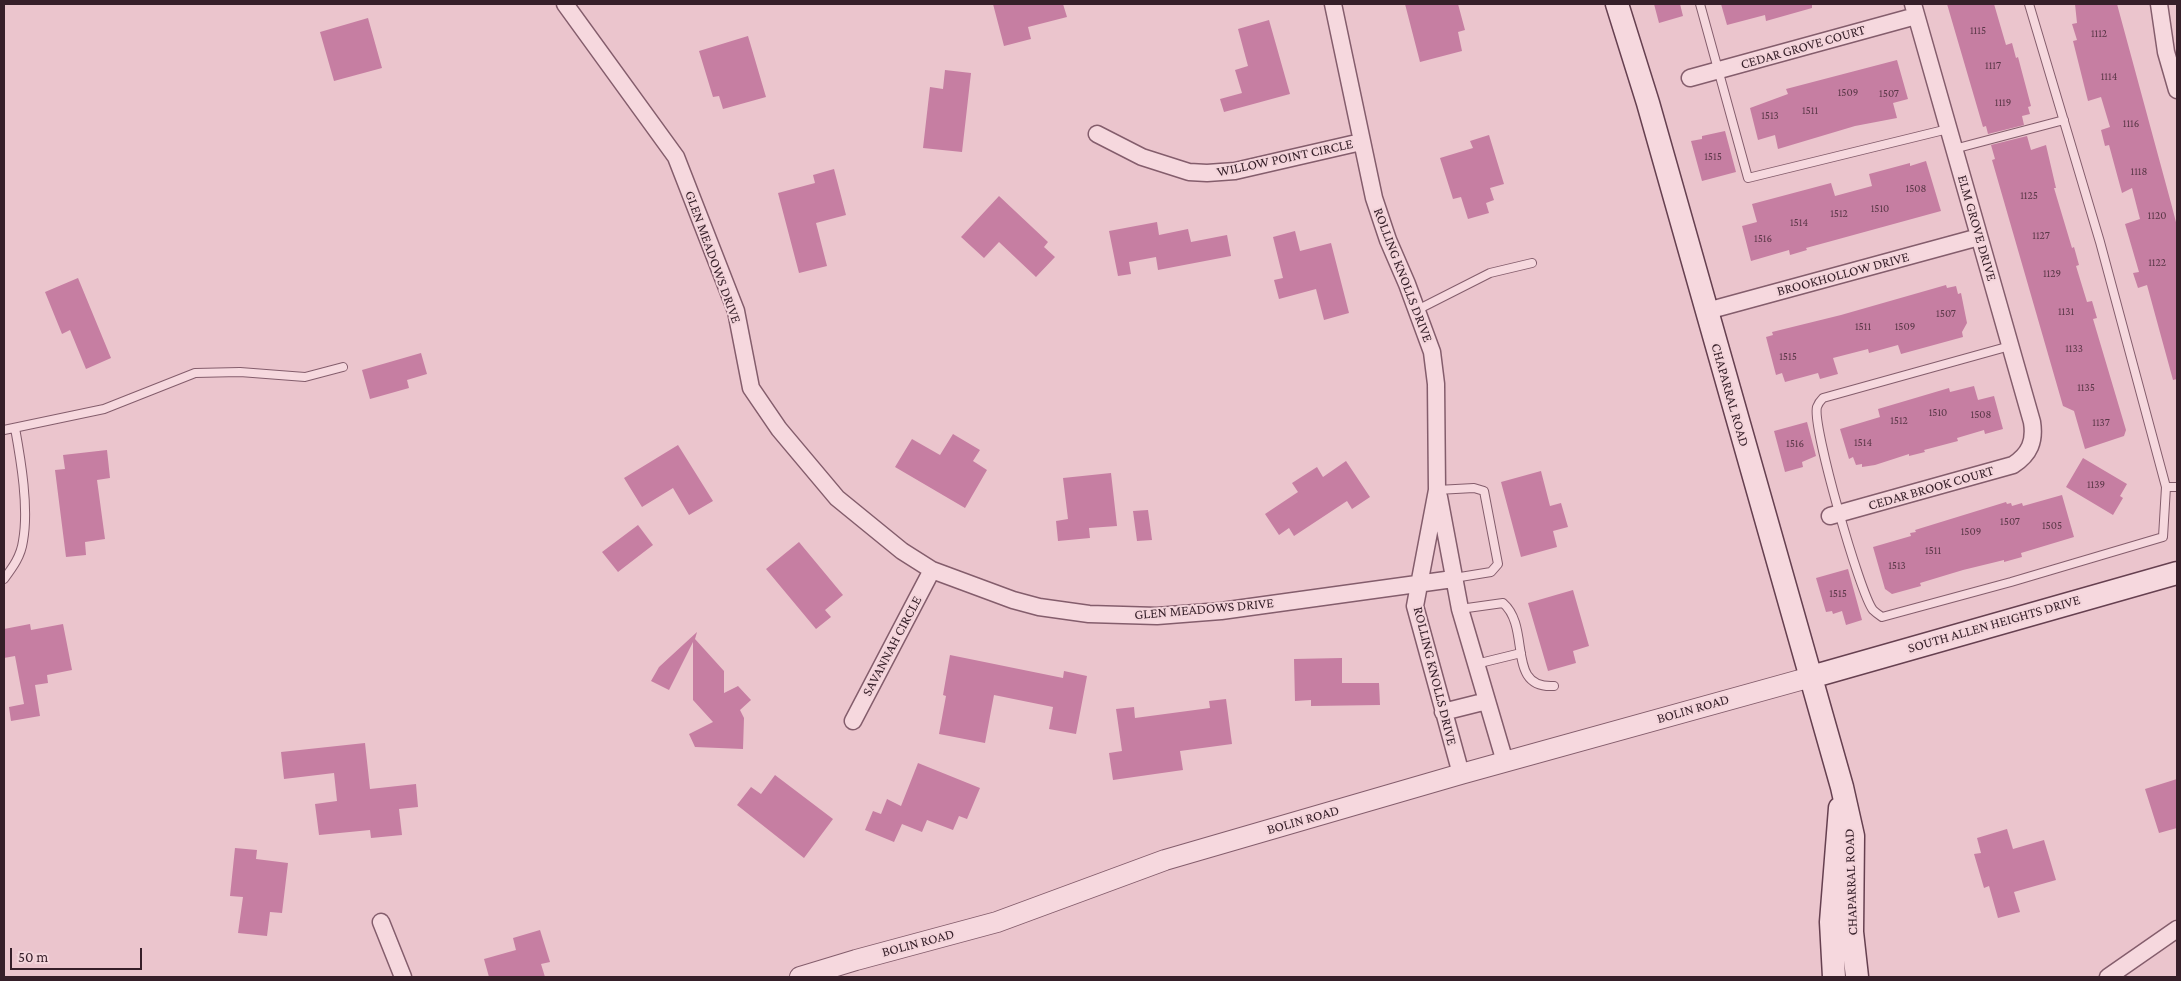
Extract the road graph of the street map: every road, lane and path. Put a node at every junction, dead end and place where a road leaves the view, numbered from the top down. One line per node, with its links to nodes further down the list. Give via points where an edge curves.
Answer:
1 (565, 4): 29 (street, GLEN MEADOWS DRIVE, via 676,157 736,311 751,388 779,429 837,498 902,551)
2 (1333, 4): 14 (street, ROLLING KNOLLS DRIVE)
3 (1617, 4): 19 (main road, CHAPARRAL ROAD)
4 (1700, 4): 8 (lane)
5 (2029, 4): 11 (lane)
6 (2159, 4): 10 (street, via 2166,52)
7 (1914, 10): 8 (street, CEDAR GROVE COURT); 12 (street, ELM GROVE DRIVE)
8 (1718, 71): 9 (street, CEDAR GROVE COURT); 12 (lane, via 1748,178)
9 (1690, 78)
10 (2177, 90)
11 (2064, 120): 15 (lane); 25 (lane)
12 (1948, 129): 15 (street, ELM GROVE DRIVE)
13 (1097, 134): 14 (street, WILLOW POINT CIRCLE, via 1142,157 1189,172 1207,174 1235,171)
14 (1362, 142): 18 (street, ROLLING KNOLLS DRIVE, via 1377,207)
15 (1954, 149): 16 (street, ELM GROVE DRIVE)
16 (1979, 236): 19 (street, BROOKHOLLOW DRIVE); 20 (street, ELM GROVE DRIVE)
17 (1532, 263): 18 (lane, via 1490,273)
18 (1417, 310): 27 (street, ROLLING KNOLLS DRIVE, via 1432,352 1436,384)
19 (1707, 311): 37 (main road, CHAPARRAL ROAD)
20 (2010, 346): 24 (street, ELM GROVE DRIVE, via 2033,427 2033,442); 28 (lane, via 1823,398 1817,407 1818,430)
21 (343, 368): 22 (lane, via 305,377 240,372 195,374 104,409)
22 (15, 428): 23 (lane); 31 (lane, via 20,455 23,541 16,563)
23 (4, 430)
24 (2028, 451): 28 (street, CEDAR BROOK COURT, via 2013,464)
25 (2166, 487): 26 (lane); 28 (lane, via 2163,537 1882,617 1873,610)
26 (2177, 487)
27 (1437, 490): 32 (street, ROLLING KNOLLS DRIVE); 32 (lane, via 1474,488 1484,491 1491,517 1498,564 1491,572); 33 (street, ROLLING KNOLLS DRIVE)
28 (1835, 515)
29 (932, 570): 33 (street, GLEN MEADOWS DRIVE, via 1039,607 1123,616 1221,611); 41 (street, SAVANNAH CIRCLE)
30 (2177, 573): 37 (main road, SOUTH ALLEN HEIGHTS DRIVE)
31 (4, 579)
32 (1453, 579): 33 (street, GLEN MEADOWS DRIVE); 34 (street, ROLLING KNOLLS DRIVE)
33 (1419, 584): 40 (street, ROLLING KNOLLS DRIVE, via 1415,606)
34 (1460, 609): 35 (lane, via 1503,603 1511,610); 36 (street, ROLLING KNOLLS DRIVE)
35 (1521, 653): 36 (lane); 38 (lane, via 1524,674 1535,685)
36 (1476, 664): 39 (street, ROLLING KNOLLS DRIVE)
37 (1810, 677): 42 (street, BOLIN ROAD); 44 (main road, CHAPARRAL ROAD)
38 (1554, 686)
39 (1486, 701): 40 (street); 42 (street, ROLLING KNOLLS DRIVE)
40 (1442, 712): 43 (street, ROLLING KNOLLS DRIVE)
41 (853, 721)
42 (1505, 762): 43 (street, BOLIN ROAD)
43 (1461, 774): 48 (street, BOLIN ROAD, via 1149,865 997,922)
44 (1842, 787): 49 (main road, CHAPARRAL ROAD, via 1831,922); 50 (main road, CHAPARRAL ROAD, via 1853,836 1852,932)
45 (381, 922): 47 (street)
46 (2177, 929): 51 (street)
47 (403, 977)
48 (800, 977)
49 (1834, 977)
50 (1857, 977)
51 (2108, 977)

